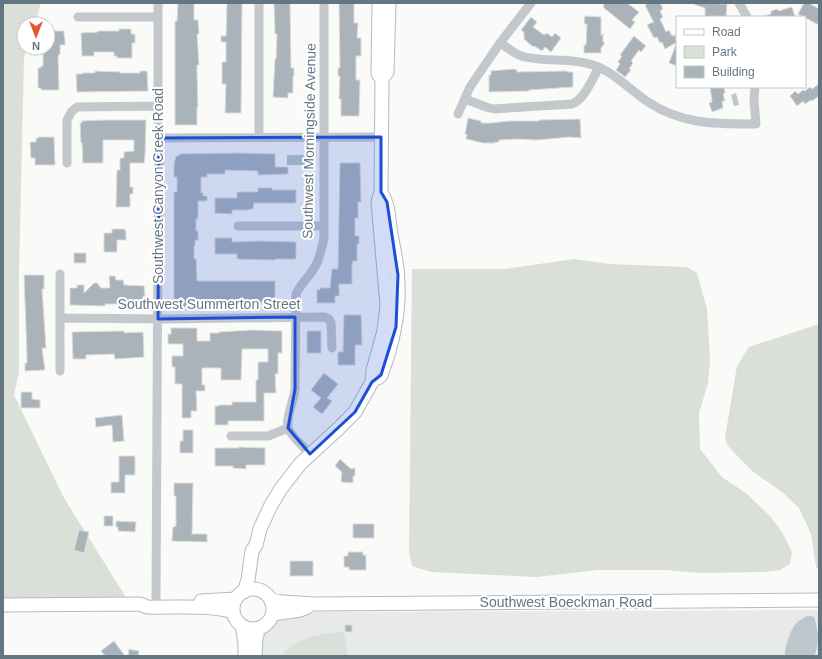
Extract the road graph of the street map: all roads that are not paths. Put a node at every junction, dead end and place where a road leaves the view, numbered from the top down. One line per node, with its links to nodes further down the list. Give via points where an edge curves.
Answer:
1 (158, 3): 10 (street, Southwest Canyon Creek Road)
2 (259, 3): 18 (street)
3 (324, 3): 19 (street, Southwest Morningside Avenue)
4 (379, 3): 13 (main road, via 378,74)
5 (389, 3): 13 (main road, via 387,72)
6 (531, 3): 11 (street)
7 (739, 3): 8 (street)
8 (746, 16)
9 (78, 17): 10 (street)
10 (158, 17): 16 (street, Southwest Canyon Creek Road)
11 (500, 43): 12 (street, via 521,56 573,60); 15 (street, via 470,87)
12 (599, 67): 14 (street, via 648,102 673,115 704,123 756,124); 15 (street, via 582,97 572,104 494,108)
13 (382, 79): 20 (main road)
14 (755, 88)
15 (465, 99): 17 (street)
16 (158, 106): 21 (street, Southwest Canyon Creek Road); 22 (street, via 74,108 67,120)
17 (458, 114)
18 (259, 137): 19 (street); 21 (street)
19 (324, 137): 20 (street); 24 (street, Southwest Morningside Avenue)
20 (381, 137): 33 (main road, via 381,192 378,202 387,305 384,331 372,382 355,412)
21 (159, 138): 28 (street, Southwest Canyon Creek Road)
22 (67, 163)
23 (238, 226): 24 (street)
24 (324, 226): 27 (street, Southwest Morningside Avenue, via 320,256 296,294)
25 (60, 274): 26 (street)
26 (60, 318): 28 (street, Southwest Summerton Street); 30 (street)
27 (295, 318): 28 (street, Southwest Summerton Street); 29 (street, Southwest Summerton Street, via 329,319); 31 (street, Southwest Morningside Avenue, via 295,389)
28 (158, 319): 36 (street, Southwest Canyon Creek Road)
29 (332, 348)
30 (60, 371)
31 (288, 428): 32 (street, via 268,436); 33 (street)
32 (231, 436)
33 (310, 454): 34 (main road, via 280,490 270,507)
34 (256, 545): 35 (main road); 39 (main road, via 252,551 248,580)
35 (258, 590): 37 (main road); 39 (main road, via 248,590)
36 (156, 600): 39 (main road); 40 (main road)
37 (271, 600): 41 (main road, Southwest Boeckman Road); 43 (main road)
38 (819, 600): 41 (main road, Southwest Boeckman Road)
39 (238, 601): 40 (main road, via 219,610 147,607); 44 (main road, via 236,620)
40 (142, 604): 42 (main road)
41 (314, 604): 43 (main road, Southwest Boeckman Road, via 300,610)
42 (3, 605)
43 (272, 614): 45 (main road, via 270,620)
44 (242, 626): 45 (main road, via 253,630); 46 (main road)
45 (259, 628): 47 (main road)
46 (245, 656)
47 (255, 656)

